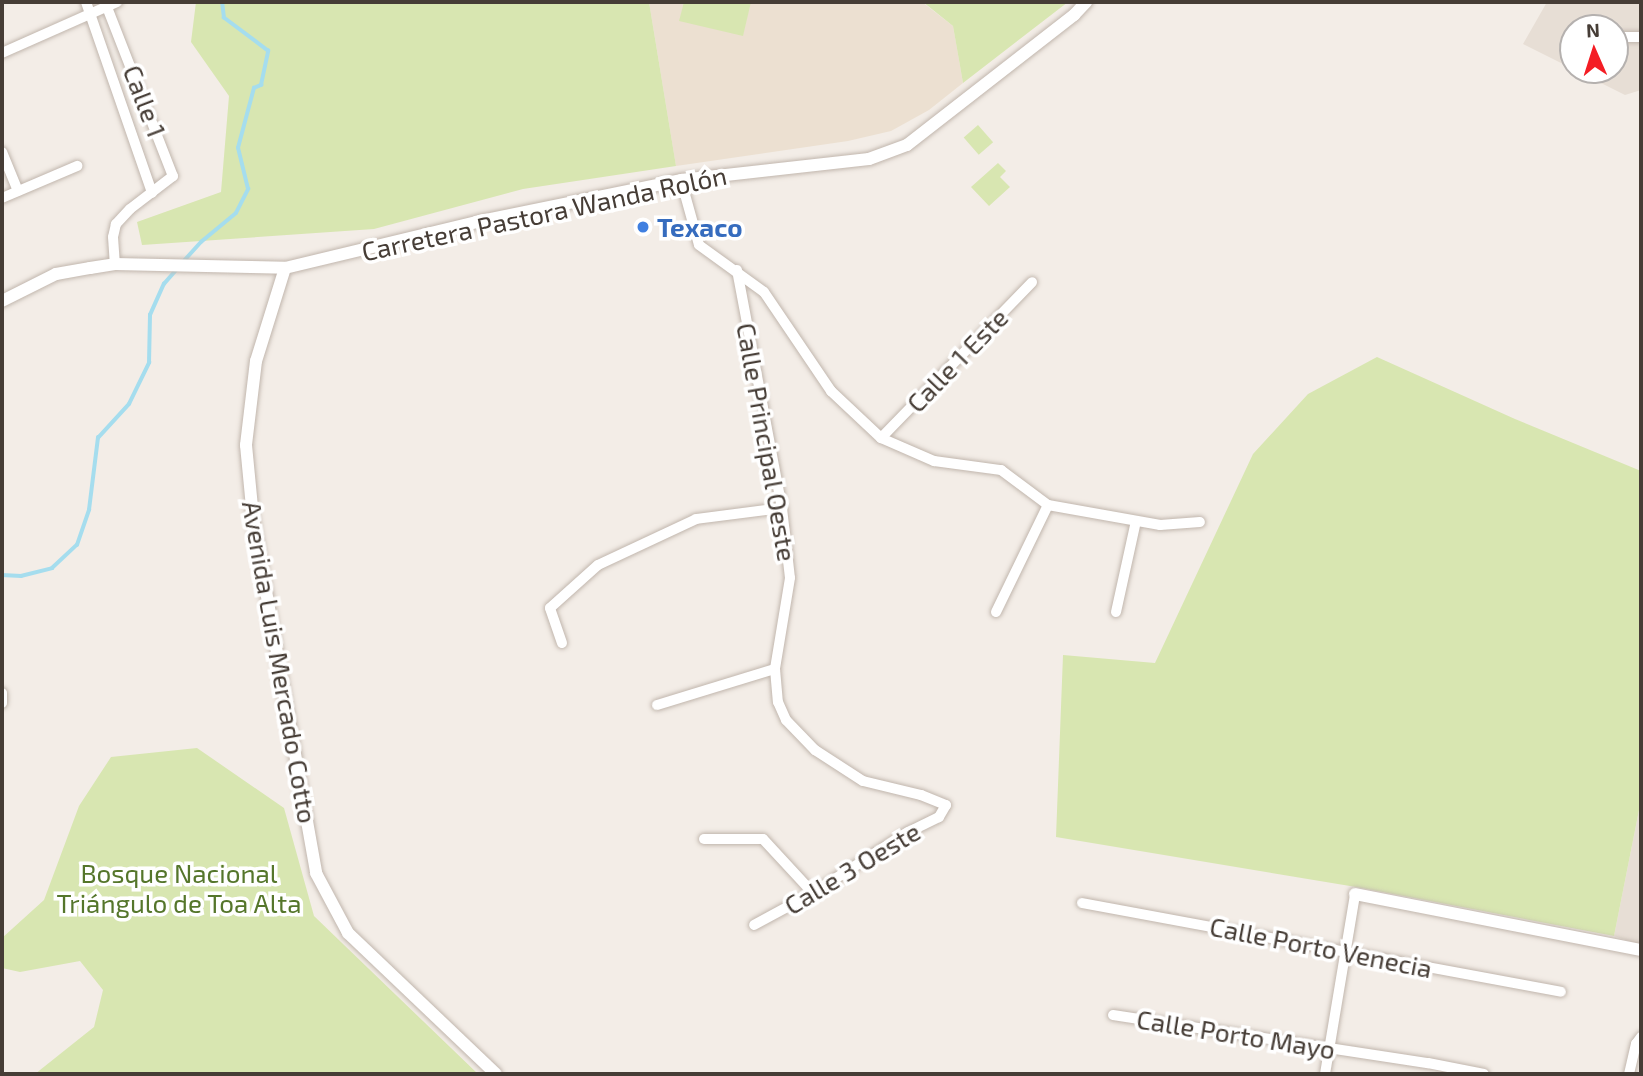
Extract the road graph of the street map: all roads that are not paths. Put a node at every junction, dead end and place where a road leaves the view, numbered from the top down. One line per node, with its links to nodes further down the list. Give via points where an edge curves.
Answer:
1 (86, 2): 4 (street, Calle 1)
2 (1086, 2): 8 (street, Carretera Pastora Wanda Rolón, via 907,145 869,159)
3 (109, 3): 4 (street); 10 (street, Calle 1, via 173,177)
4 (91, 13): 5 (street); 10 (street, Calle 1)
5 (2, 53)
6 (2, 152): 9 (street)
7 (77, 166): 9 (street)
8 (681, 180): 13 (street, Carretera Pastora Wanda Rolón); 14 (street, via 699,245)
9 (18, 191): 11 (street)
10 (152, 193): 12 (street, Calle 1, via 116,223)
11 (2, 198)
12 (115, 264): 13 (street, Carretera Pastora Wanda Rolón); 16 (street, Carretera Pastora Wanda Rolón, via 56,274)
13 (285, 268): 41 (street, Avenida Luis Mercado Cotto, via 256,360 246,445 253,518 316,873 348,933)
14 (737, 270): 17 (street, via 764,292 831,391); 19 (street, Calle Principal Oeste)
15 (1032, 282): 17 (street, Calle 1 Este)
16 (2, 301)
17 (881, 439): 18 (street, via 934,461 1001,470)
18 (1048, 505): 20 (street); 22 (street)
19 (782, 509): 24 (street, via 696,519 598,565 550,608); 25 (street, Calle Principal Oeste, via 790,578)
20 (1136, 521): 21 (street, via 1160,525); 23 (street)
21 (1200, 522)
22 (996, 612)
23 (1116, 612)
24 (562, 643)
25 (775, 669): 28 (street); 29 (street, Calle Principal Oeste, via 778,702 786,720 815,750 863,781)
26 (2, 693): 27 (street)
27 (2, 703)
28 (657, 705)
29 (946, 806): 31 (street, Calle 3 Oeste, via 939,817)
30 (704, 839): 31 (street, via 763,839)
31 (813, 893): 34 (street, Calle 3 Oeste)
32 (1355, 894): 35 (street); 36 (street)
33 (1082, 903): 35 (street, Calle Porto Venecia)
34 (754, 925)
35 (1346, 950): 37 (street, Calle Porto Venecia); 40 (street)
36 (1641, 950)
37 (1561, 992)
38 (1113, 1015): 40 (street, Calle Porto Mayo)
39 (1641, 1037): 44 (street)
40 (1329, 1049): 42 (street); 43 (street, Calle Porto Mayo)
41 (496, 1074)
42 (1325, 1074)
43 (1484, 1074)
44 (1629, 1074)

